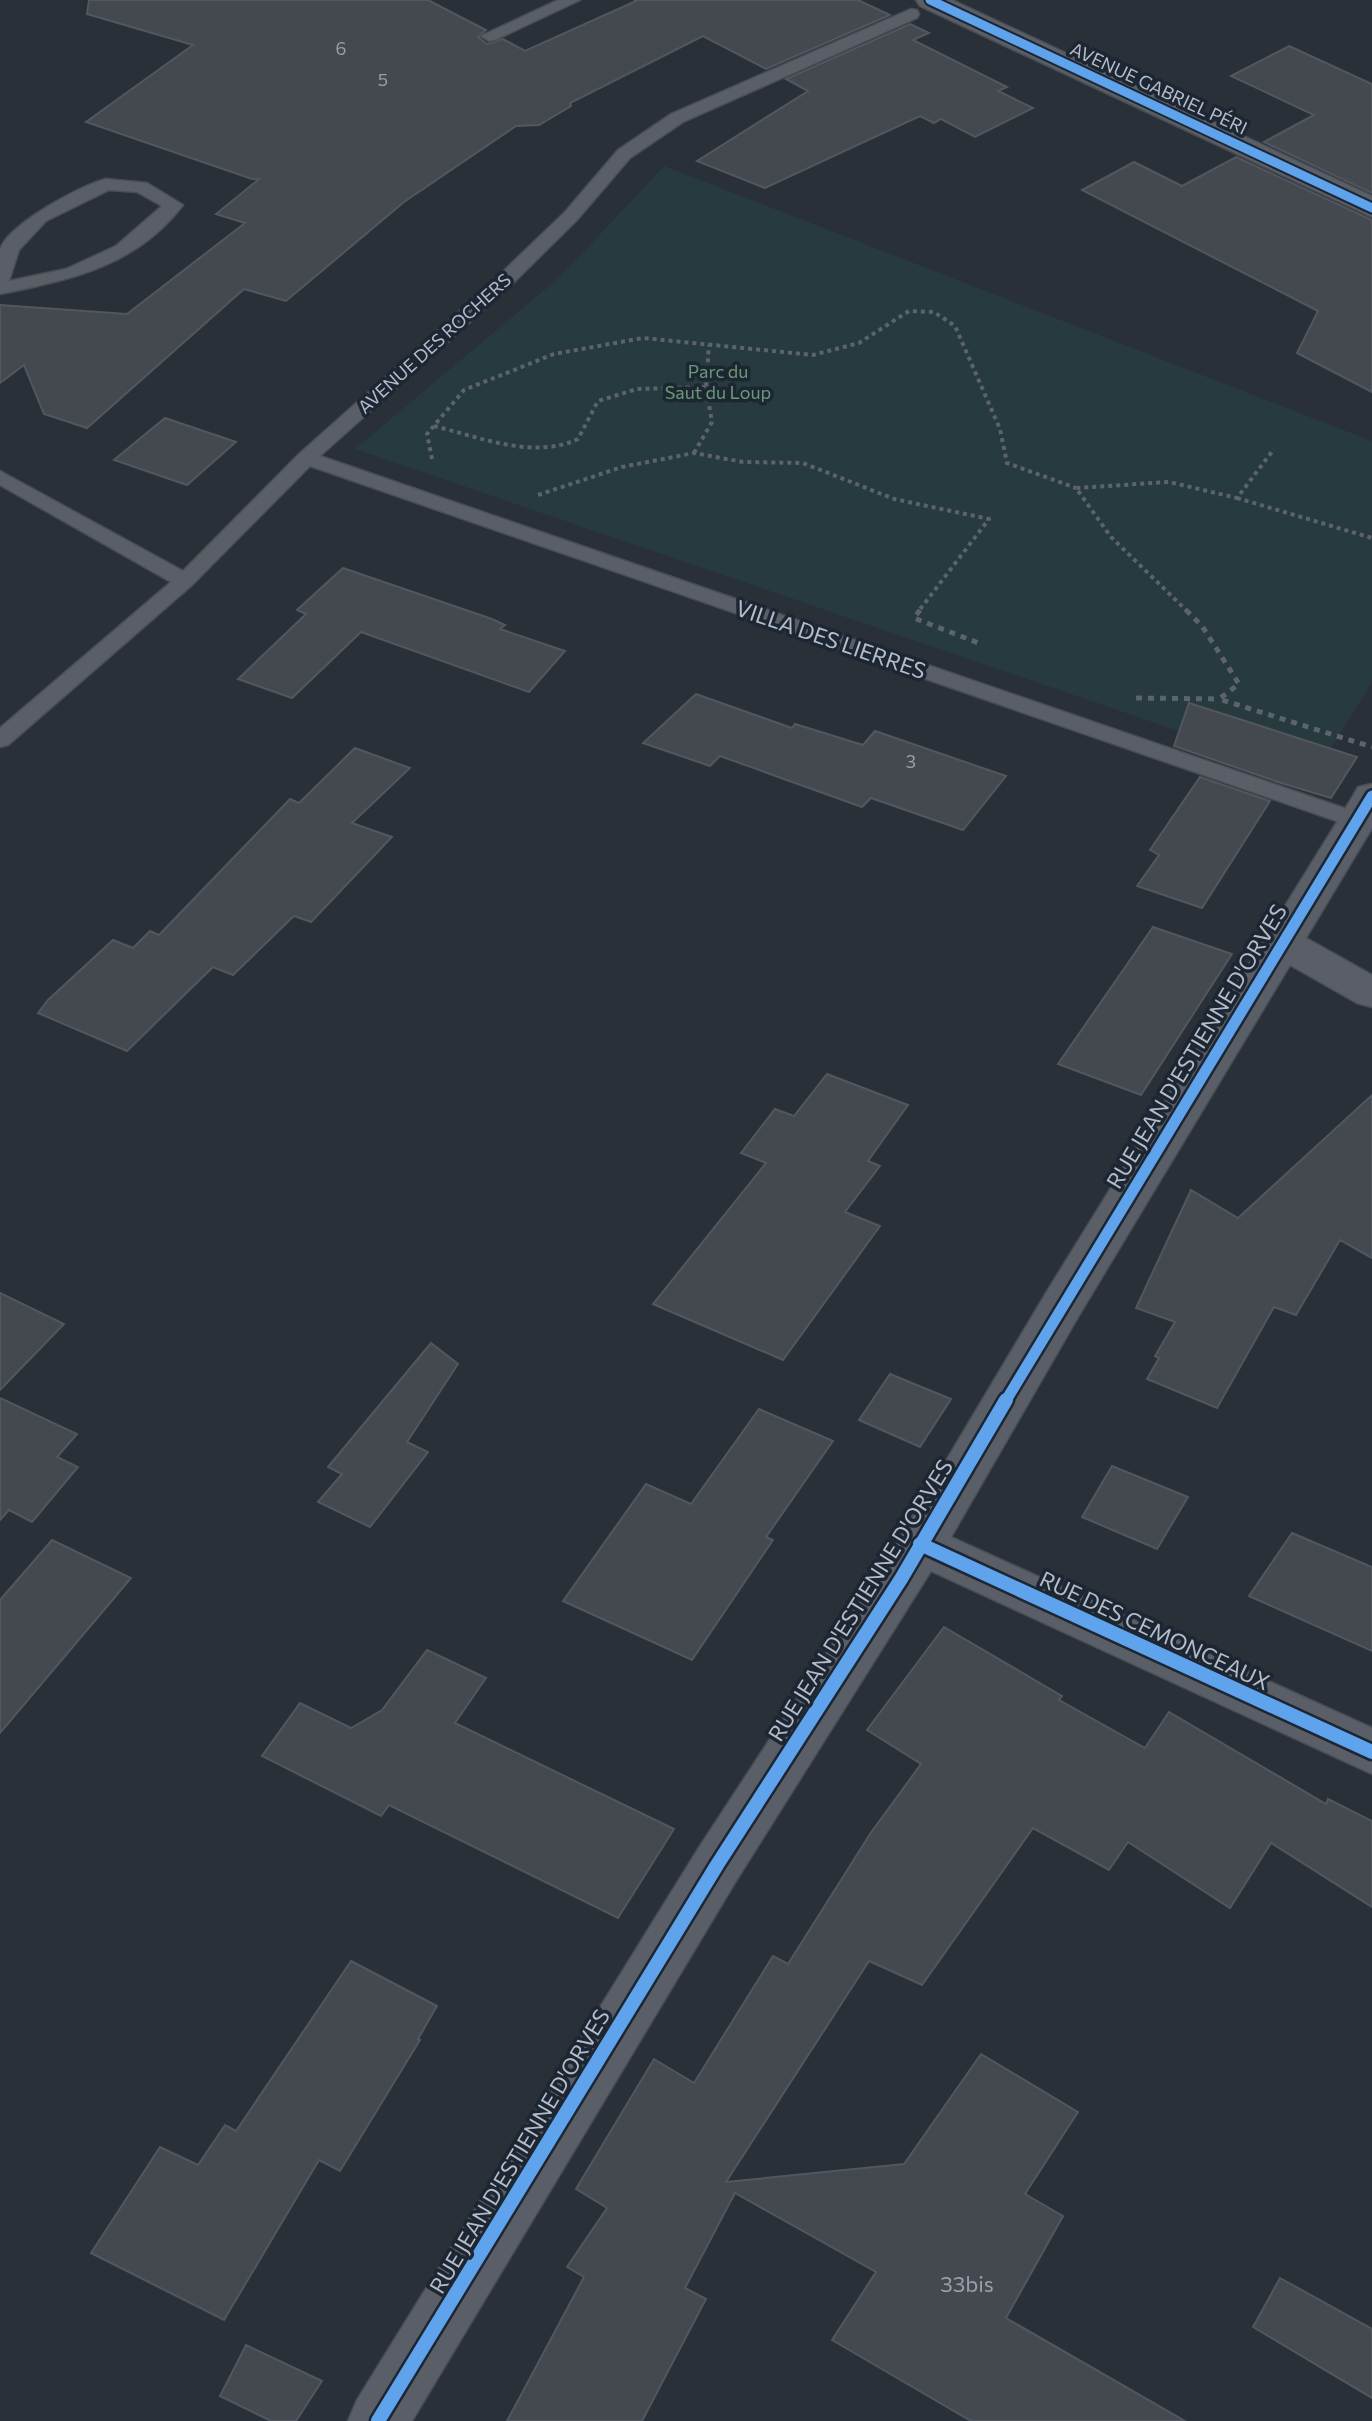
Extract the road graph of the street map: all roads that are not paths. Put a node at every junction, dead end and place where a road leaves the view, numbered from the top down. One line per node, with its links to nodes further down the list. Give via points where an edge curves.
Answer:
1 (572, 0): 3 (lane)
2 (920, 7): 4 (street, AVENUE GABRIEL PÉRI); 7 (lane, AVENUE DES ROCHERS, via 677,118 624,154 571,216 499,286)
3 (489, 36)
4 (1372, 208)
5 (0, 280): 6 (lane, via 10,248 40,217 106,184 141,187 174,205 123,250 71,274)
6 (0, 288)
7 (306, 458): 9 (lane, AVENUE DES ROCHERS); 11 (lane, VILLA DES LIERRES)
8 (0, 477): 9 (lane)
9 (185, 581): 10 (lane, AVENUE DES ROCHERS)
10 (0, 740)
11 (1364, 808): 12 (street, RUE JEAN D'ESTIENNE D'ORVES)
12 (1283, 943): 13 (street); 14 (street, RUE JEAN D'ESTIENNE D'ORVES)
13 (1372, 993)
14 (920, 1544): 15 (street, RUE DES CEMONCEAUX); 16 (street, RUE JEAN D'ESTIENNE D'ORVES)
15 (1372, 1752)
16 (378, 2421)

